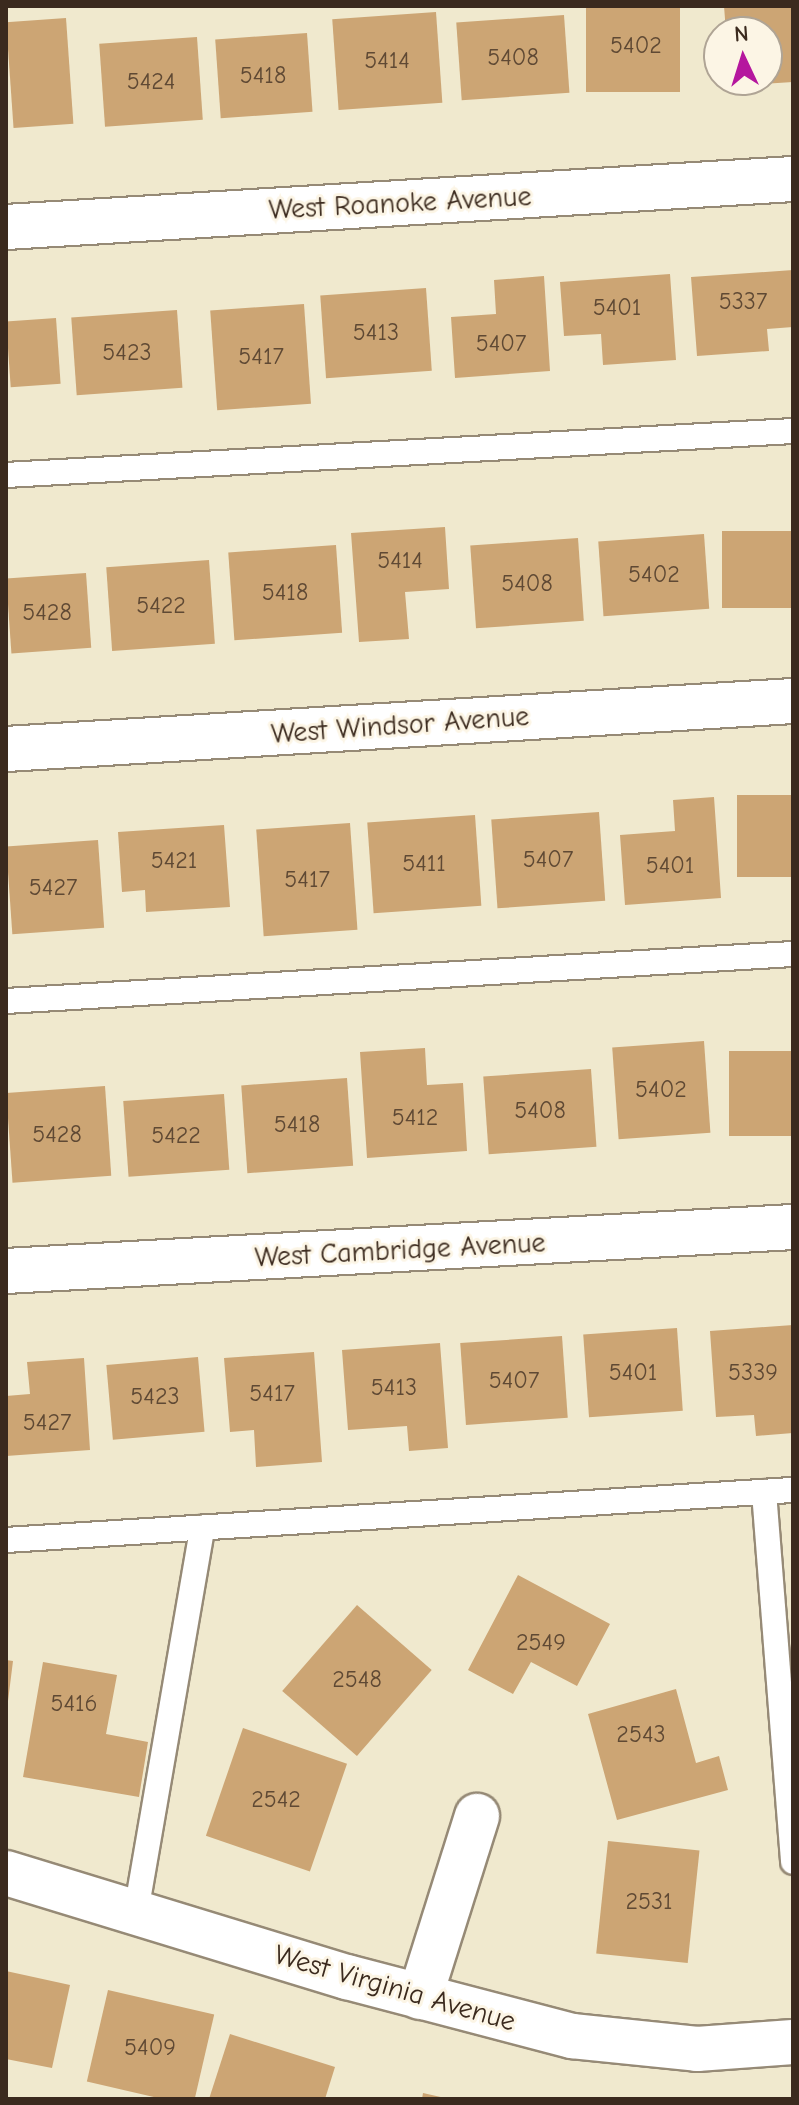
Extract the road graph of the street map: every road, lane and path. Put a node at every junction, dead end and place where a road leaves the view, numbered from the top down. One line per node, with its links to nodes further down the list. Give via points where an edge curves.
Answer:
1 (793, 179): 2 (street, West Roanoke Avenue)
2 (6, 227)
3 (793, 431): 4 (lane)
4 (6, 475)
5 (793, 701): 6 (street, West Windsor Avenue)
6 (6, 749)
7 (793, 954): 8 (lane)
8 (6, 1001)
9 (793, 1227): 10 (street, West Cambridge Avenue)
10 (6, 1271)
11 (793, 1490): 12 (lane)
12 (764, 1492): 13 (lane); 16 (lane)
13 (202, 1528): 14 (lane); 18 (lane)
14 (6, 1540)
15 (477, 1816): 19 (street)
16 (793, 1862)
17 (6, 1873): 18 (street, West Virginia Avenue)
18 (136, 1912): 19 (street, West Virginia Avenue)
19 (420, 1997): 20 (street, West Virginia Avenue, via 572,2036 697,2049)
20 (793, 2042)

